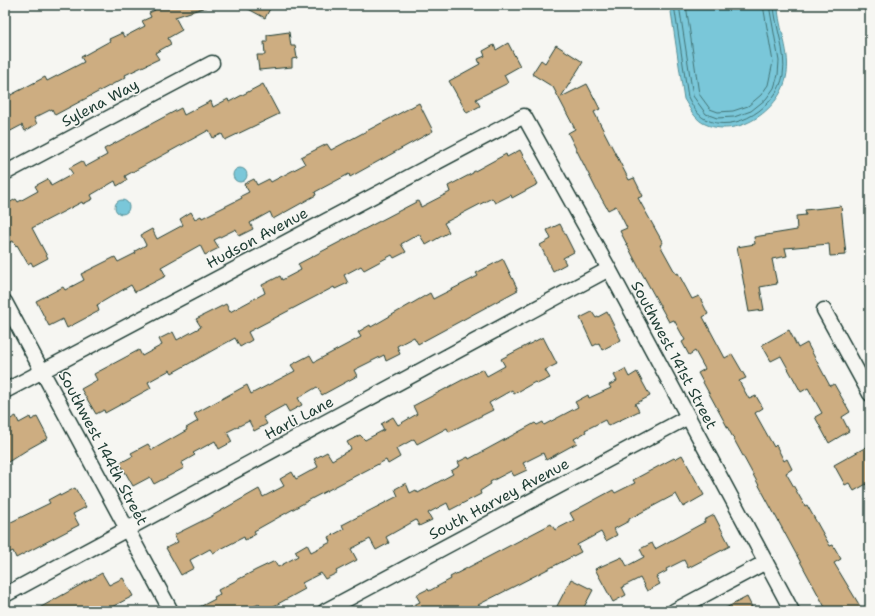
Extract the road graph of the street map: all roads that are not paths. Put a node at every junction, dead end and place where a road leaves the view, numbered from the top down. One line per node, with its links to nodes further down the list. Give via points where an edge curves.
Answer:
1 (212, 63): 3 (street, Sylena Way)
2 (524, 116): 4 (street, Southwest 141st Street); 7 (street, Hudson Avenue)
3 (5, 173)
4 (609, 269): 10 (street, Southwest 141st Street); 11 (street, Harli Lane)
5 (5, 302): 7 (street, Southwest 144th Street)
6 (824, 310): 9 (street)
7 (42, 371): 8 (street, Hudson Avenue); 11 (street, Southwest 144th Street)
8 (5, 391)
9 (870, 394)
10 (688, 417): 12 (street, Southwest 141st Street); 15 (street, South Harvey Avenue)
11 (128, 530): 13 (street, Harli Lane); 14 (street, Southwest 144th Street)
12 (766, 562): 16 (street); 17 (street, Southwest 141st Street)
13 (5, 595)
14 (171, 611)
15 (325, 611)
16 (674, 611)
17 (792, 611)

